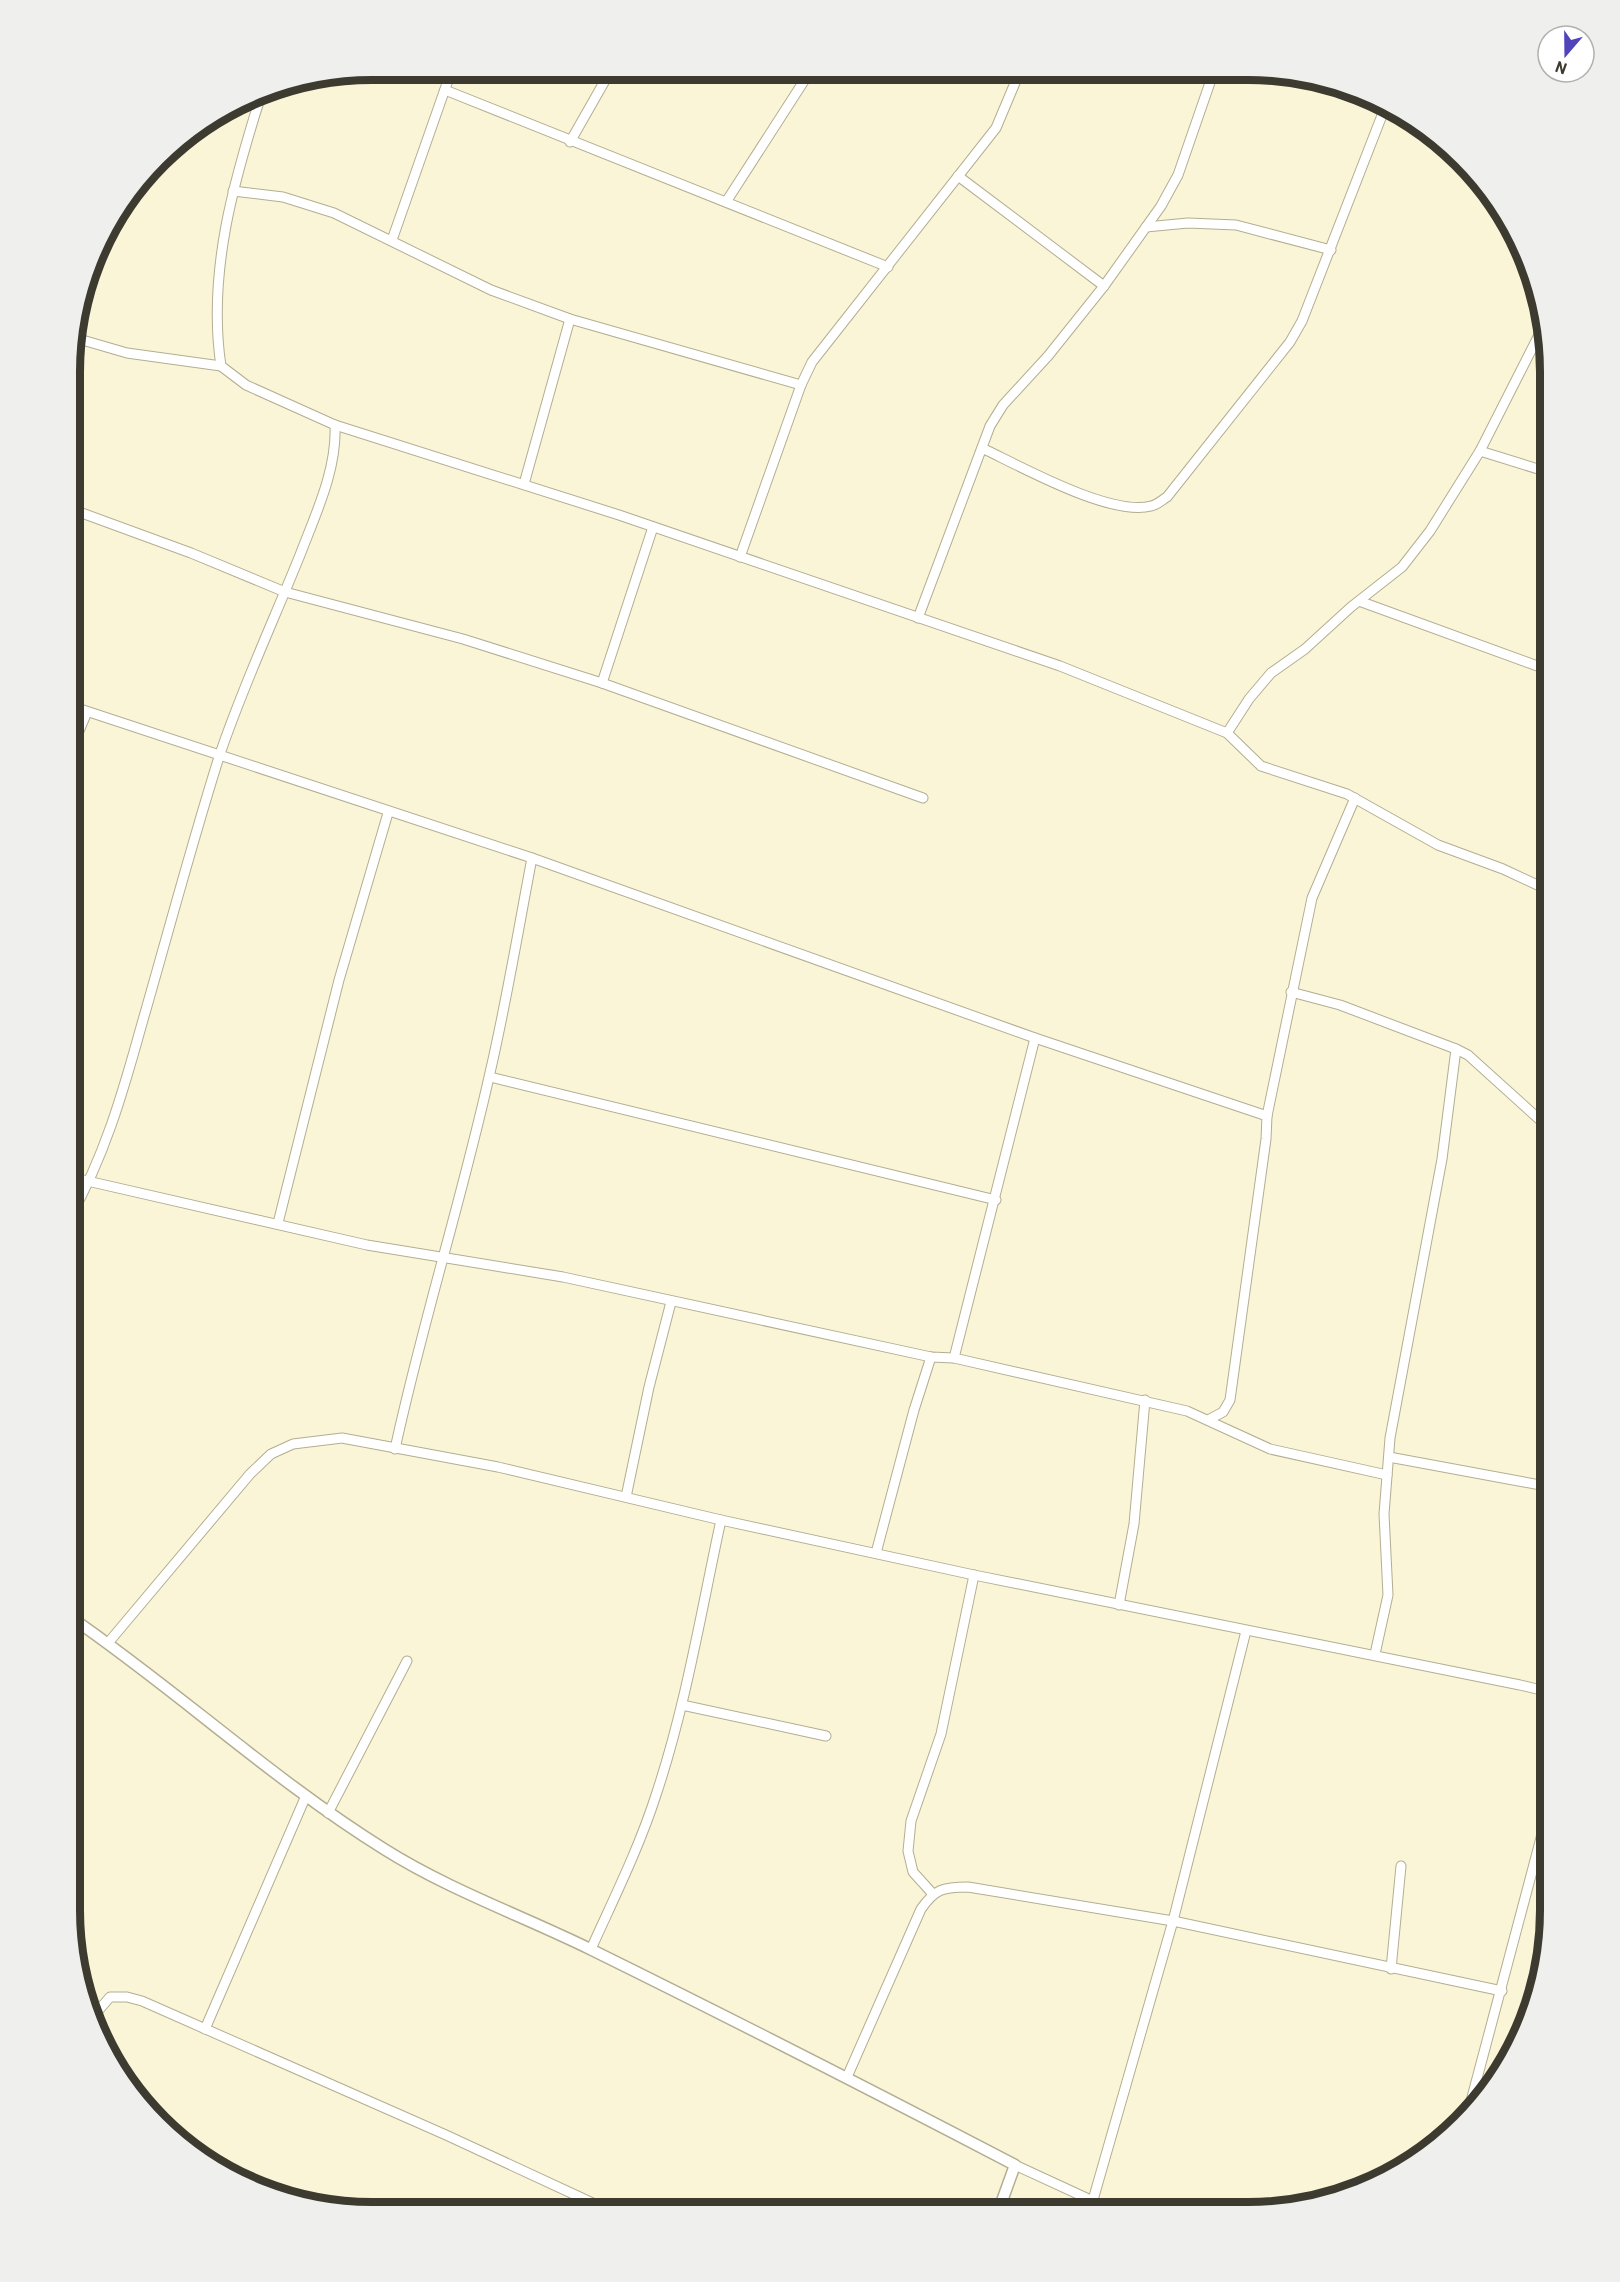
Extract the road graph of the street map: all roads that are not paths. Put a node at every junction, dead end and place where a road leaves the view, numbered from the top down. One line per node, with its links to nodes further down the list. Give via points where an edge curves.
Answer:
1 (448, 80): 6 (street)
2 (605, 80): 9 (street)
3 (805, 80): 12 (street)
4 (1017, 80): 10 (street, via 996,128)
5 (1211, 80): 13 (street, via 1178,175)
6 (445, 90): 9 (street); 14 (street)
7 (259, 102): 11 (street)
8 (1383, 113): 15 (street)
9 (570, 142): 12 (street)
10 (958, 176): 16 (street); 17 (street)
11 (233, 190): 14 (street, via 283,196 334,213); 21 (street, via 218,292)
12 (726, 202): 16 (street)
13 (1146, 227): 15 (street, via 1188,223 1236,225); 17 (street)
14 (392, 240): 18 (street, via 491,290)
15 (1331, 250): 24 (street, via 1290,342 1167,497 1152,506 1105,503)
16 (888, 267): 22 (street, via 826,342)
17 (1104, 286): 24 (street, via 1003,405)
18 (570, 319): 22 (street); 27 (street)
19 (1538, 336): 25 (street)
20 (81, 340): 21 (street, via 127,353)
21 (221, 366): 23 (street, via 246,386)
22 (801, 385): 30 (street)
23 (335, 425): 27 (street); 31 (street, via 336,448 321,501)
24 (982, 448): 33 (street)
25 (1480, 451): 26 (street); 32 (street, via 1431,531 1402,567)
26 (1540, 470)
27 (524, 484): 29 (street)
28 (80, 512): 31 (street)
29 (653, 527): 30 (street); 35 (street)
30 (740, 557): 33 (street)
31 (285, 592): 35 (street, via 463,639); 40 (street, via 243,688)
32 (1359, 600): 34 (street); 39 (street, via 1305,649 1271,673)
33 (918, 618): 39 (street, via 1047,661)
34 (1540, 667)
35 (602, 683): 41 (street)
36 (80, 709): 37 (street)
37 (87, 712): 38 (street); 40 (street)
38 (80, 729)
39 (1227, 734): 42 (street, via 1261,766)
40 (219, 757): 43 (street); 53 (street, via 135,1050)
41 (923, 798)
42 (1355, 798): 45 (street, via 1438,845); 46 (street, via 1312,897)
43 (388, 813): 44 (street); 56 (street, via 339,980)
44 (532, 858): 47 (street); 49 (street)
45 (1540, 885)
46 (1291, 992): 48 (street, via 1340,1005); 50 (street)
47 (1035, 1038): 50 (street); 55 (street)
48 (1456, 1049): 51 (street, via 1468,1055); 64 (street, via 1442,1159)
49 (490, 1077): 55 (street); 57 (street)
50 (1267, 1116): 62 (street, via 1230,1400 1222,1412)
51 (1540, 1120)
52 (80, 1180): 53 (street)
53 (89, 1182): 54 (street); 56 (street)
54 (80, 1199)
55 (996, 1200): 60 (street)
56 (278, 1223): 57 (street)
57 (444, 1260): 58 (street, via 562,1278); 63 (street, via 413,1366)
58 (671, 1302): 59 (street); 67 (street)
59 (931, 1357): 60 (street); 69 (street)
60 (954, 1358): 61 (street)
61 (1145, 1400): 62 (street); 71 (street, via 1134,1524)
62 (1208, 1420): 65 (street, via 1270,1449)
63 (395, 1449): 67 (street, via 498,1467); 74 (street, via 342,1438 293,1444 271,1454 250,1473)
64 (1389, 1457): 65 (street); 66 (street)
65 (1387, 1475): 75 (street, via 1384,1514 1388,1595)
66 (1540, 1485)
67 (626, 1497): 68 (street)
68 (721, 1520): 69 (street); 78 (street)
69 (876, 1553): 70 (street)
70 (974, 1575): 71 (street); 84 (street, via 940,1734 911,1821 908,1851 912,1872)
71 (1119, 1605): 73 (street)
72 (80, 1624): 74 (street)
73 (1246, 1631): 75 (street); 85 (street)
74 (108, 1643): 80 (street)
75 (1375, 1654): 77 (street)
76 (407, 1662): 81 (street)
77 (1540, 1690)
78 (682, 1705): 79 (street); 86 (street, via 643,1832)
79 (826, 1736)
80 (305, 1798): 81 (street); 90 (street)
81 (328, 1813): 86 (street, via 386,1851 490,1905)
82 (1540, 1843): 88 (street)
83 (1401, 1866): 87 (street)
84 (932, 1893): 85 (street, via 949,1887 968,1887); 91 (street, via 921,1909)
85 (1173, 1921): 87 (street); 94 (street)
86 (591, 1949): 91 (street)
87 (1391, 1969): 88 (street)
88 (1502, 1991): 92 (street)
89 (98, 2011): 90 (street, via 110,1997 127,1996)
90 (205, 2029): 95 (street)
91 (847, 2077): 93 (street)
92 (1472, 2098)
93 (1015, 2165): 94 (street); 96 (street)
94 (1093, 2200): 97 (street)
95 (591, 2201)
96 (1002, 2202)
97 (1097, 2202)

